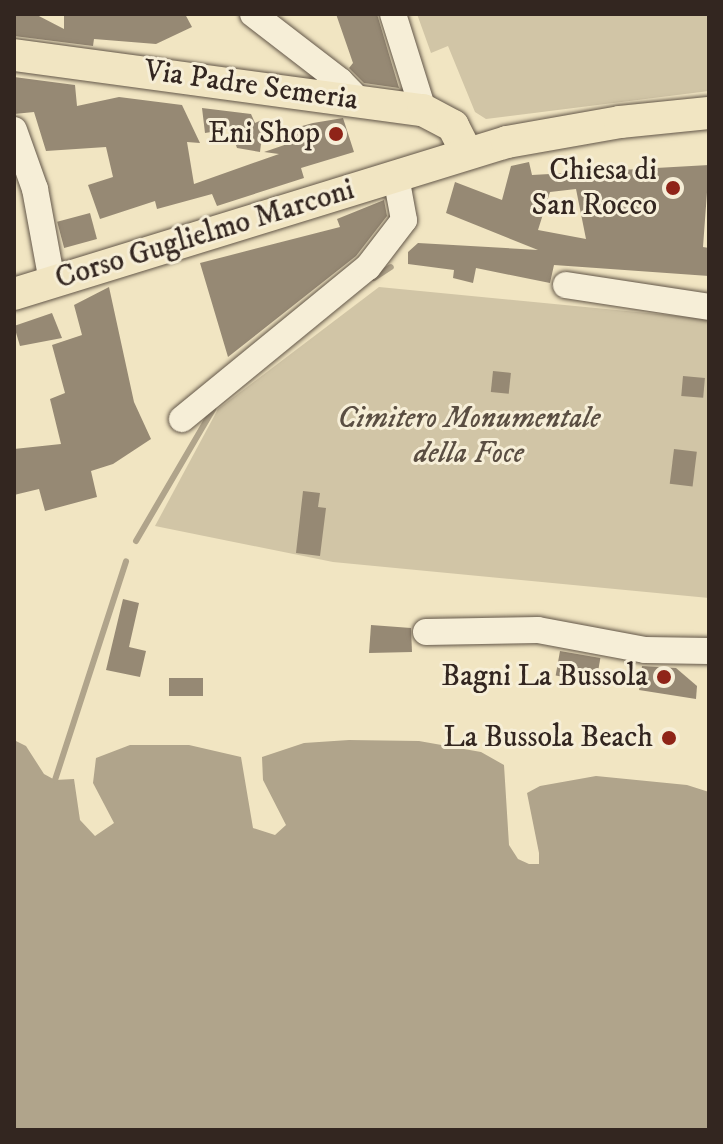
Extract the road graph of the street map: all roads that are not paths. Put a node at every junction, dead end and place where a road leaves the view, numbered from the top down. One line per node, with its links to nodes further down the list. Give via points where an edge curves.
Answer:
1 (253, 14): 4 (street)
2 (393, 14): 5 (street)
3 (14, 55): 4 (main road, Via Padre Semeria)
4 (359, 101): 5 (main road, Via Padre Semeria)
5 (423, 110): 8 (main road, Via Padre Semeria, via 453,126)
6 (709, 113): 8 (main road, Corso Guglielmo Marconi, via 620,122)
7 (14, 130): 10 (street, via 35,189)
8 (467, 153): 9 (main road, Corso Guglielmo Marconi)
9 (396, 177): 10 (main road, Corso Guglielmo Marconi); 14 (street, Corso Guglielmo Marconi, via 404,220 379,255)
10 (52, 282): 12 (main road, Corso Guglielmo Marconi)
11 (566, 285): 13 (street)
12 (14, 294)
13 (709, 307)
14 (182, 419)
15 (426, 632): 16 (street, via 538,630 645,650)
16 (709, 651)

